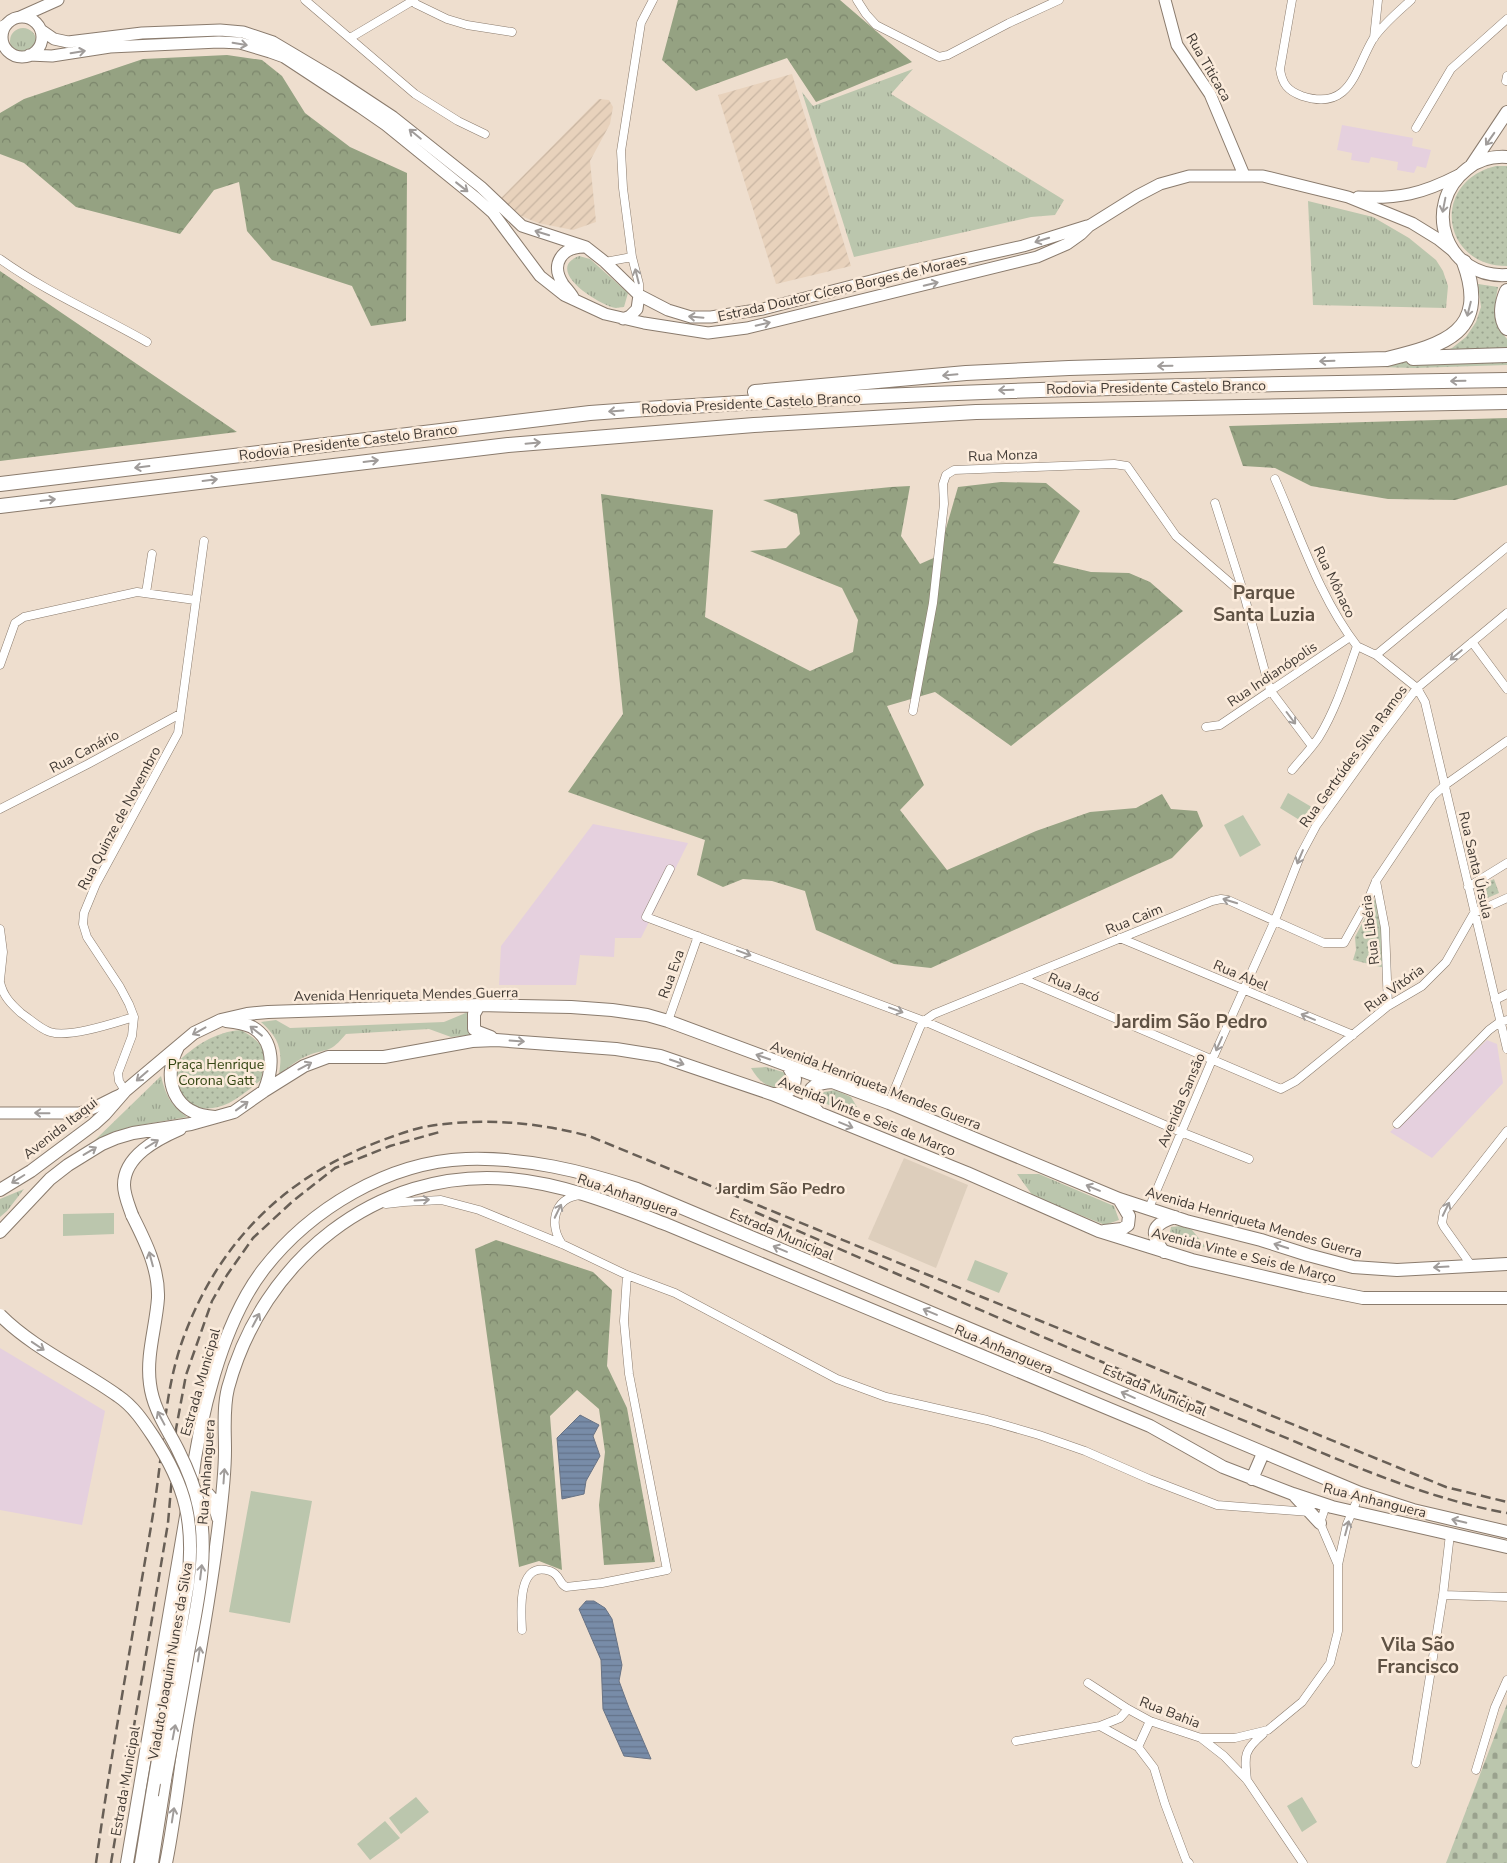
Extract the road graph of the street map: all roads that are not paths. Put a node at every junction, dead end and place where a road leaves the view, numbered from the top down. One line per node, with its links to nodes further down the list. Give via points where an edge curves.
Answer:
1 (304, 0): 16 (street)
2 (414, 0): 15 (street, via 447,19); 16 (street)
3 (653, 0): 30 (street, via 641,23 622,150 623,188)
4 (857, 0): 5 (street, via 876,24 939,57)
5 (1059, 0)
6 (1165, 0): 25 (street, Rua Titicaca, via 1177,45 1210,94)
7 (1292, 0): 17 (street, via 1280,69 1286,88 1296,94 1325,99 1341,92 1352,83)
8 (1378, 0): 17 (street)
9 (1410, 0): 17 (street)
10 (54, 1): 11 (street); 14 (street)
11 (20, 17): 13 (street); 14 (street, via 32,20)
12 (1507, 19): 21 (street, via 1451,69)
13 (4, 24): 18 (street)
14 (40, 29): 19 (street, via 39,48); 29 (street, Estrada Doutor Cícero Borges de Moraes, one-way to 14, via 522,226 481,187 393,117 274,42 236,31 142,33 68,42 54,39)
15 (512, 32)
16 (350, 38): 22 (street, via 415,94)
17 (1374, 38)
18 (2, 46): 19 (street, via 17,56)
19 (29, 56): 37 (street, Estrada Doutor Cícero Borges de Moraes, one-way to 37, via 52,56 110,47 219,42 245,44 284,57 386,125 476,198 493,213 540,276 556,290)
20 (1507, 112): 24 (main road, one-way to 24)
21 (1416, 128)
22 (485, 134)
23 (1507, 157): 24 (main road, via 1492,158)
24 (1471, 166): 26 (main road)
25 (1244, 175): 27 (street, Estrada Doutor Cícero Borges de Moraes, via 1263,176); 28 (street, Estrada Doutor Cícero Borges de Moraes, via 1188,176 1171,180 1137,196)
26 (1459, 175): 27 (street, Estrada Doutor Cícero Borges de Moraes, via 1434,188 1415,193 1379,198); 31 (main road, one-way to 31, via 1446,195 1442,219 1446,236)
27 (1348, 197): 31 (street, Estrada Doutor Cícero Borges de Moraes, via 1412,223)
28 (1089, 226): 36 (street, Estrada Doutor Cícero Borges de Moraes, one-way to 36, via 1023,246 738,314 691,317 668,310); 38 (street, Estrada Doutor Cícero Borges de Moraes, one-way to 28, via 699,332 731,331 1018,262 1067,244)
29 (586, 247): 33 (street, Estrada Doutor Cícero Borges de Moraes); 37 (street, via 567,251 558,264 563,284)
30 (632, 257): 33 (street); 36 (street, one-way to 30)
31 (1459, 257): 34 (main road, via 1483,273); 42 (highway, one-way to 42, via 1470,278 1472,293 1465,323 1441,344)
32 (0, 259): 40 (street, via 49,291)
33 (605, 262): 36 (street, Estrada Doutor Cícero Borges de Moraes)
34 (1507, 276)
35 (1507, 291): 39 (highway, via 1502,318)
36 (639, 295): 38 (street, via 637,309)
37 (576, 300): 38 (street, Estrada Doutor Cícero Borges de Moraes)
38 (623, 319)
39 (1507, 328)
40 (147, 342)
41 (1507, 356): 42 (highway)
42 (1387, 359): 45 (highway, one-way to 45, via 966,373 730,394)
43 (1507, 380): 45 (highway, Rodovia Presidente Castelo Branco, one-way to 45, via 1054,388)
44 (1507, 402): 49 (highway, Rodovia Presidente Castelo Branco, one-way to 44, via 508,445 754,425 976,412)
45 (658, 408): 47 (highway, Rodovia Presidente Castelo Branco, one-way to 47, via 590,413)
46 (1275, 479): 57 (street, Rua Mônaco, via 1324,594)
47 (0, 484)
48 (1215, 503): 54 (street)
49 (0, 506)
50 (204, 541): 55 (street, Rua Quinze de Novembro)
51 (1507, 547): 60 (street)
52 (152, 554): 53 (street)
53 (146, 593): 55 (street); 61 (street, via 112,597 24,617 15,623)
54 (1243, 594): 64 (street); 65 (street, Rua Monza, via 1176,536 1127,466 954,470 946,475 943,484 944,504 933,603)
55 (195, 600): 66 (street, Rua Quinze de Novembro)
56 (1507, 613): 58 (street, Rua Gertrúdes Silva Ramos)
57 (1350, 637): 59 (street, Rua Mônaco); 64 (street, Rua Indianópolis)
58 (1472, 642): 62 (street, Rua Gertrúdes Silva Ramos, one-way to 62); 63 (street)
59 (1357, 646): 60 (street); 69 (street, via 1337,700)
60 (1376, 656): 62 (street)
61 (0, 665)
62 (1417, 688): 71 (street, Rua Santa Úrsula, via 1425,702); 79 (street, Rua Gertrúdes Silva Ramos, one-way to 79, via 1316,826 1301,854)
63 (1507, 689)
64 (1270, 690): 67 (street, Rua Indianópolis, via 1220,724); 69 (street, one-way to 69)
65 (913, 711)
66 (180, 714): 72 (street, Rua Canário); 91 (street, Rua Quinze de Novembro, via 175,740 96,884 84,913 87,937 120,987)
67 (1206, 727)
68 (1507, 741): 71 (street)
69 (1312, 746): 70 (street)
70 (1292, 770)
71 (1445, 785): 75 (street, via 1428,804); 76 (street, Rua Santa Úrsula)
72 (0, 809)
73 (1507, 863): 76 (street)
74 (670, 869): 81 (street, via 646,917)
75 (1376, 881): 79 (street, Rua Caim, via 1344,943 1324,942); 90 (street, Rua Libéria, via 1385,928)
76 (1468, 887): 78 (street, Rua Santa Úrsula)
77 (1507, 898): 78 (street)
78 (1474, 913): 88 (street, Rua Santa Úrsula); 90 (street, Rua Vitória, via 1446,962 1422,986)
79 (1275, 920): 82 (street, Rua Caim, one-way to 82, via 1228,900 1212,900); 86 (street, Avenida Sansão)
80 (0, 930): 83 (street)
81 (698, 936): 93 (street, Rua Eva); 94 (street, one-way to 94)
82 (1120, 938): 84 (street, Rua Caim); 86 (street, Rua Abel)
83 (1, 952): 85 (street)
84 (1023, 979): 94 (street, Rua Caim, via 934,1014); 100 (street, Rua Jacó)
85 (0, 981): 91 (street, via 4,995 14,1007 50,1032 77,1032)
86 (1243, 989): 96 (street, Rua Abel, one-way to 86); 100 (street, Avenida Sansão, one-way to 100)
87 (1507, 994): 88 (street)
88 (1494, 1000): 95 (street, Rua Santa Úrsula)
89 (479, 1005): 92 (main road, Avenida Henriqueta Mendes Guerra, via 268,1012); 93 (main road, Avenida Henriqueta Mendes Guerra, via 612,1010); 97 (main road, via 472,1025 478,1032)
90 (1388, 1006): 96 (street, Rua Vitória)
91 (134, 1017): 105 (street, via 132,1036 118,1072)
92 (221, 1020): 98 (main road, one-way to 98, via 194,1033); 104 (main road, one-way to 92, via 271,1068 271,1052 266,1041 246,1024)
93 (668, 1021): 101 (main road, Avenida Henriqueta Mendes Guerra, one-way to 93)
94 (924, 1021): 107 (street); 114 (street)
95 (1504, 1021): 99 (street, Rua Santa Úrsula); 112 (street, via 1489,1030)
96 (1353, 1035): 103 (street, Rua Vitória, via 1296,1081)
97 (496, 1040): 104 (main road, Avenida Vinte e Seis de Março, one-way to 97, via 304,1066 328,1057 384,1057 472,1041); 106 (main road, Avenida Vinte e Seis de Março, one-way to 106, via 649,1053)
98 (180, 1045): 105 (main road, Avenida Itaqui, one-way to 105); 110 (main road, via 170,1071 173,1091 188,1108 202,1115)
99 (1507, 1049)
100 (1212, 1060): 103 (street, Rua Jacó); 114 (street, Avenida Sansão)
101 (788, 1066): 102 (main road, Avenida Henriqueta Mendes Guerra); 106 (main road, via 795,1079 794,1086 786,1093)
102 (834, 1081): 107 (main road, Avenida Henriqueta Mendes Guerra); 109 (main road, via 813,1086 809,1092 809,1102)
103 (1281, 1089)
104 (264, 1091): 110 (main road, Avenida Vinte e Seis de Março, one-way to 104, via 234,1112)
105 (123, 1092): 108 (street, one-way to 108, via 79,1113); 116 (main road, Avenida Itaqui, one-way to 116, via 94,1124)
106 (772, 1094): 109 (main road, Avenida Vinte e Seis de Março)
107 (889, 1103): 118 (main road, Avenida Henriqueta Mendes Guerra, one-way to 107)
108 (0, 1113)
109 (821, 1114): 122 (main road, Avenida Vinte e Seis de Março, one-way to 122)
110 (218, 1117): 111 (main road, Avenida Vinte e Seis de Março)
111 (191, 1124): 123 (main road, one-way to 111, via 50,1179 102,1144 133,1133); 164 (main road, Viaduto Joaquim Nunes da Silva, one-way to 111, bridge, via 196,1611 203,1543 199,1509 190,1476 152,1396 149,1365 158,1296 156,1273 148,1247 132,1215 124,1184 126,1173 144,1149)
112 (1397, 1124)
113 (1507, 1131): 127 (street, one-way to 113, via 1442,1223 1444,1211)
114 (1182, 1132): 115 (street); 120 (street, Avenida Sansão)
115 (1249, 1159)
116 (0, 1190)
117 (588, 1195): 119 (main road, Rua Anhanguera, via 510,1179 468,1179 420,1186); 124 (street, one-way to 117, via 554,1229 557,1210 567,1199); 134 (main road, Rua Anhanguera, via 686,1232 1150,1426 1208,1459)
118 (1119, 1199): 120 (main road, Avenida Henriqueta Mendes Guerra); 122 (main road, via 1129,1216 1128,1225 1122,1229)
119 (374, 1206): 124 (street, one-way to 124, via 430,1200 453,1202); 142 (main road, Rua Anhanguera, one-way to 119, via 228,1390 238,1357 256,1318 275,1289 313,1246 355,1215)
120 (1149, 1208): 121 (main road, Avenida Henriqueta Mendes Guerra)
121 (1175, 1217): 125 (main road, via 1161,1223 1155,1232 1156,1242); 127 (main road, Avenida Henriqueta Mendes Guerra, one-way to 121, via 1397,1270 1353,1267)
122 (1099, 1231): 125 (main road, Avenida Vinte e Seis de Março)
123 (0, 1232)
124 (562, 1244): 128 (street)
125 (1164, 1252): 129 (main road, Avenida Vinte e Seis de Março, via 1363,1298)
126 (1507, 1264): 127 (main road, Avenida Henriqueta Mendes Guerra)
127 (1471, 1266)
128 (627, 1274): 140 (street, via 675,1293 837,1379 867,1391 1039,1435 1217,1505); 149 (street, via 624,1314 628,1374 667,1570 566,1586 558,1575 538,1569 532,1572 524,1585)
129 (1507, 1298)
130 (0, 1315): 163 (main road, Viaduto Joaquim Nunes da Silva, one-way to 163, bridge, via 35,1344 131,1406 168,1458 187,1506 191,1559)
131 (1154, 1406): 132 (main road, via 1172,1419); 133 (main road, Estrada Municipal); 137 (main road, Estrada Municipal, one-way to 137, via 637,1189 564,1168 497,1159 465,1159 416,1167 348,1195 304,1228 262,1270 242,1304 222,1350 203,1415)
132 (1260, 1458): 133 (main road, via 1292,1470); 134 (main road)
133 (1308, 1472): 135 (main road, Estrada Municipal)
134 (1252, 1479): 136 (main road, Rua Anhanguera)
135 (1356, 1491): 138 (main road, via 1341,1505); 139 (street); 143 (main road, Estrada Municipal, one-way to 135, via 1413,1510)
136 (1294, 1494): 138 (main road, Rua Anhanguera); 140 (main road)
137 (189, 1500): 142 (main road, via 198,1492 207,1493 215,1506); 162 (main road, Estrada Municipal)
138 (1329, 1506): 139 (main road, Rua Anhanguera); 141 (street)
139 (1354, 1511): 144 (main road, Rua Anhanguera); 146 (street, one-way to 139, via 1347,1524)
140 (1310, 1512): 141 (main road)
141 (1320, 1523): 146 (street)
142 (218, 1526): 165 (main road, Rua Anhanguera, one-way to 142)
143 (1507, 1532)
144 (1450, 1534): 145 (main road, Rua Anhanguera); 147 (street)
145 (1507, 1548)
146 (1338, 1565): 155 (street, Rua Bahia, via 1338,1631 1330,1663 1302,1702)
147 (1443, 1595): 148 (street); 159 (street)
148 (1507, 1598)
149 (522, 1630)
150 (1507, 1680): 160 (street, via 1495,1707)
151 (1088, 1683): 152 (street, Rua Bahia)
152 (1128, 1709): 153 (street, Rua Bahia); 154 (street, via 1120,1718)
153 (1150, 1721): 156 (street, Rua Bahia); 158 (street)
154 (1100, 1726): 157 (street); 158 (street)
155 (1268, 1730): 156 (street, Rua Bahia, via 1235,1738); 161 (street, via 1247,1751)
156 (1201, 1738): 161 (street)
157 (1016, 1741)
158 (1138, 1747): 166 (street, via 1154,1768)
159 (1416, 1763)
160 (1476, 1770)
161 (1247, 1780): 167 (street)
162 (127, 1863)
163 (141, 1863)
164 (152, 1863)
165 (166, 1863)
166 (1189, 1863)
167 (1303, 1863)

